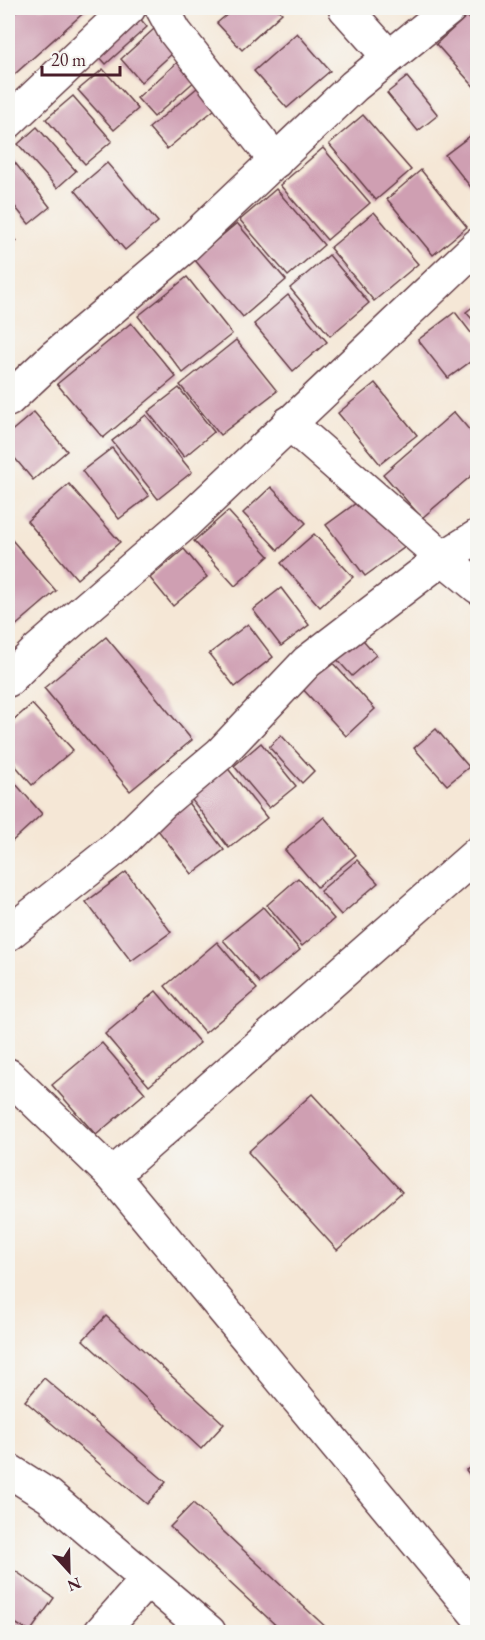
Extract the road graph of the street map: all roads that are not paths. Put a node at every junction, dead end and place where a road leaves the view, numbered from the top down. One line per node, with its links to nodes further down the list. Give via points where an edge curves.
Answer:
1 (129, 8): 6 (street)
2 (162, 8): 7 (street, via 175,32)
3 (345, 8): 5 (street)
4 (450, 8): 5 (street)
5 (389, 57): 7 (street)
6 (8, 122)
7 (276, 160): 9 (street, via 182,249)
8 (477, 245): 10 (street)
9 (8, 400)
10 (289, 423): 12 (street); 14 (street, via 185,523)
11 (477, 536): 12 (street)
12 (443, 558): 13 (street); 16 (street, via 307,662 219,754 117,848)
13 (477, 587)
14 (8, 680)
15 (477, 853): 18 (street)
16 (8, 934)
17 (8, 1075): 18 (street)
18 (112, 1175): 21 (street)
19 (8, 1470): 20 (street, via 49,1496)
20 (147, 1581): 22 (street); 23 (street)
21 (474, 1606)
22 (101, 1632)
23 (208, 1632)

